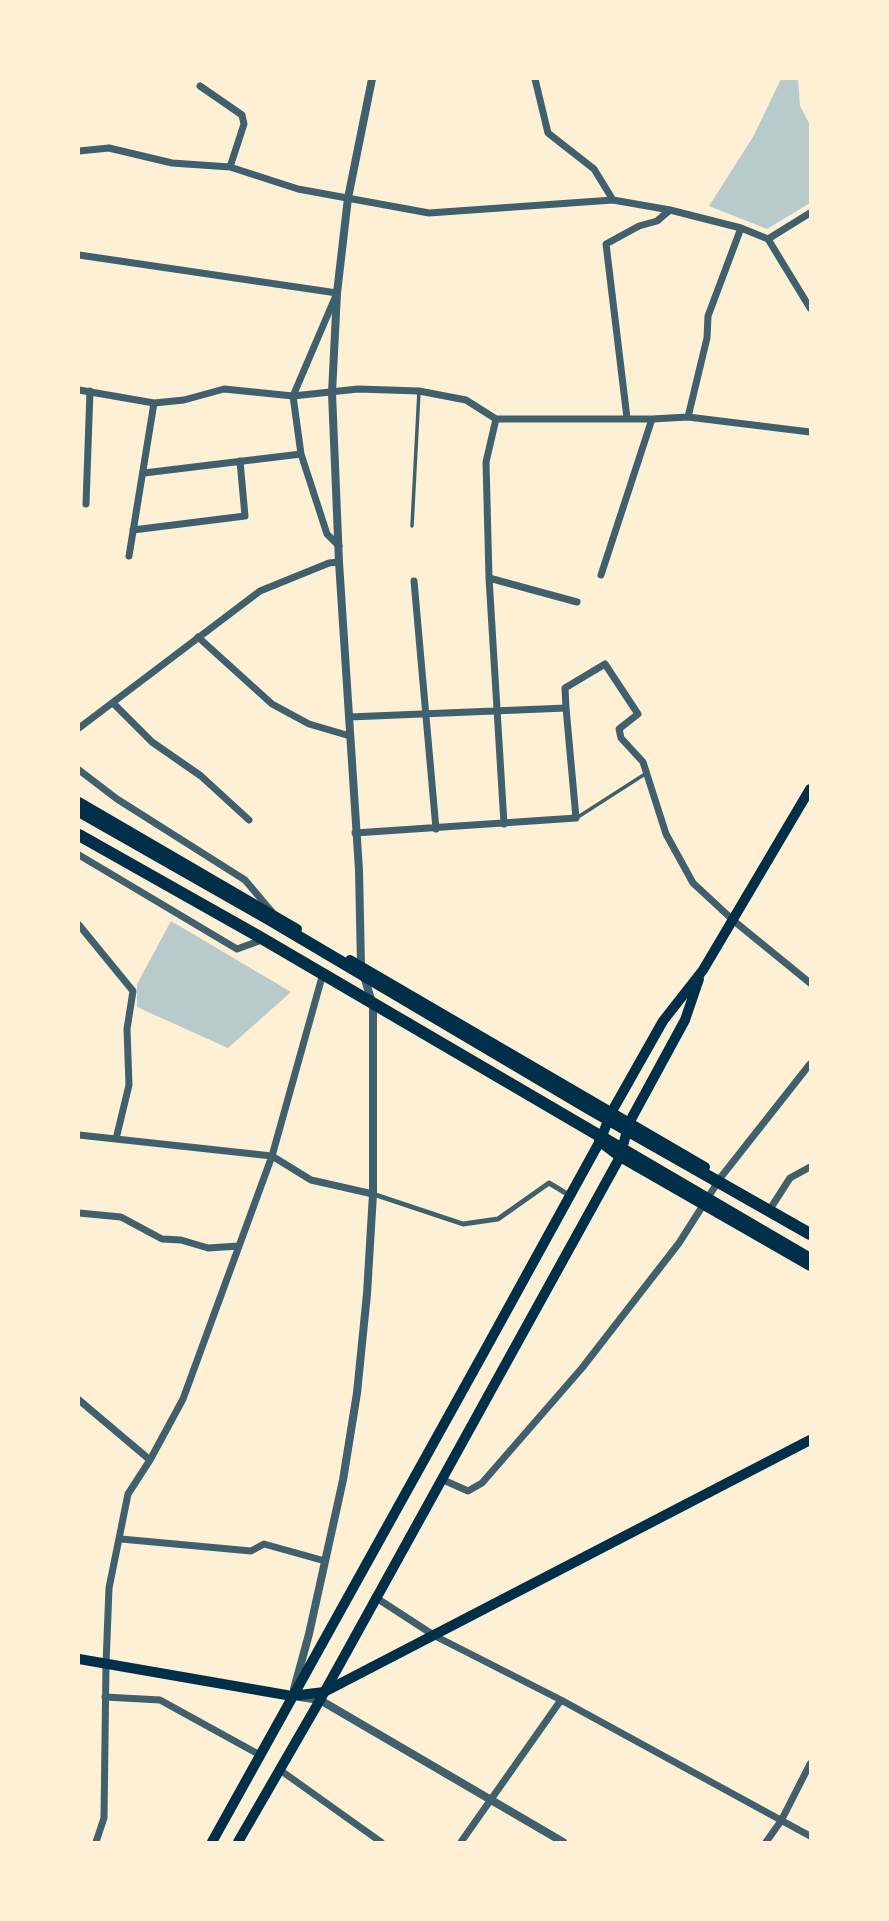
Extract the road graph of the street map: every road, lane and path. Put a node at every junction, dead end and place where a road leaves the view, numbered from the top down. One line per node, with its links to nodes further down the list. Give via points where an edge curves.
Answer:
1 (372, 79): 6 (street)
2 (536, 79): 7 (street, via 548,134 594,169)
3 (201, 86): 5 (street, via 242,115 244,124)
4 (79, 151): 5 (street, via 109,148 172,163)
5 (230, 167): 6 (street, via 298,189)
6 (348, 198): 7 (street, via 429,213); 13 (street)
7 (613, 201): 8 (street)
8 (670, 209): 10 (street); 22 (street, via 606,244)
9 (810, 213): 11 (street)
10 (741, 228): 11 (street); 21 (street, via 708,316)
11 (768, 239): 14 (street)
12 (79, 255): 13 (street)
13 (337, 293): 18 (street); 19 (street)
14 (810, 308)
15 (79, 390): 16 (street)
16 (90, 391): 20 (street); 29 (street)
17 (419, 391): 18 (street); 23 (street, via 466,400); 30 (lane)
18 (332, 393): 19 (street); 32 (street)
19 (293, 396): 20 (street, via 224,389); 26 (street)
20 (154, 403): 28 (street)
21 (688, 417): 24 (street); 25 (street)
22 (627, 418): 23 (street); 24 (street)
23 (496, 419): 36 (street, via 486,462)
24 (652, 419): 35 (street)
25 (810, 432)
26 (301, 454): 27 (street); 32 (street, via 327,534)
27 (240, 461): 28 (street); 31 (street, via 245,516)
28 (144, 472): 31 (street)
29 (86, 505)
30 (412, 526)
31 (133, 530): 33 (street)
32 (339, 546): 34 (street)
33 (129, 556)
34 (340, 562): 39 (street, via 260,592); 44 (street)
35 (601, 575)
36 (489, 578): 38 (street); 42 (street)
37 (414, 581): 43 (street)
38 (577, 602)
39 (198, 637): 40 (street); 46 (street, via 272,704 309,724)
40 (113, 703): 45 (street); 53 (street, via 152,742 201,776)
41 (566, 708): 42 (street); 48 (street, via 565,688 605,664 638,714 619,729 621,738); 52 (street)
42 (495, 711): 43 (street); 54 (street)
43 (426, 714): 44 (street); 55 (street)
44 (349, 718): 46 (street)
45 (79, 728)
46 (350, 736): 56 (street)
47 (79, 770): 59 (street, via 245,880)
48 (648, 772): 52 (lane); 60 (street, via 666,834 693,883)
49 (810, 789): 60 (main road)
50 (79, 802): 59 (main road)
51 (79, 811): 84 (highway)
52 (576, 818): 54 (street)
53 (249, 820)
54 (504, 824): 55 (street)
55 (436, 829): 56 (street)
56 (355, 833): 63 (street)
57 (79, 835): 62 (main road); 86 (highway)
58 (79, 855): 62 (street, via 237,949)
59 (275, 915): 63 (main road)
60 (734, 921): 64 (main road); 66 (street)
61 (79, 926): 72 (street, via 133,991 127,1029 130,1085)
62 (259, 941): 65 (main road)
63 (361, 966): 67 (street); 69 (main road)
64 (703, 970): 69 (main road, via 663,1021); 70 (main road, via 685,1020)
65 (322, 977): 67 (main road); 74 (street)
66 (810, 983)
67 (373, 1006): 73 (main road); 78 (street)
68 (810, 1064): 77 (street)
69 (611, 1114): 70 (main road); 73 (main road)
70 (629, 1123): 75 (main road); 77 (main road)
71 (79, 1135): 72 (street)
72 (116, 1139): 74 (street)
73 (600, 1142): 75 (main road); 79 (main road)
74 (272, 1156): 78 (street, via 311,1180); 85 (street)
75 (620, 1157): 80 (main road); 91 (main road)
76 (810, 1167): 81 (street, via 790,1178)
77 (721, 1177): 80 (street); 81 (main road)
78 (373, 1194): 79 (street, via 463,1224 498,1219 549,1183); 93 (street, via 357,1393)
79 (569, 1195): 98 (main road)
80 (702, 1205): 87 (main road); 91 (street, via 680,1243 590,1358 482,1483 468,1491)
81 (772, 1206): 83 (main road)
82 (79, 1216): 85 (street, via 121,1217 162,1239 208,1248)
83 (810, 1228)
84 (810, 1234)
85 (239, 1245): 90 (street, via 183,1399)
86 (810, 1259)
87 (810, 1266)
88 (79, 1400): 90 (street)
89 (810, 1440): 95 (main road)
90 (150, 1460): 92 (street, via 128,1494)
91 (441, 1479): 94 (main road)
92 (121, 1539): 93 (street, via 251,1551 264,1544); 97 (street, via 109,1588)
93 (325, 1561): 98 (street)
94 (375, 1597): 95 (street); 99 (main road)
95 (435, 1636): 99 (main road); 101 (street)
96 (79, 1659): 97 (main road)
97 (106, 1664): 98 (main road); 100 (street)
98 (292, 1696): 99 (main road); 102 (main road)
99 (322, 1696): 104 (main road); 105 (street)
100 (105, 1697): 102 (street, via 160,1700); 108 (street, via 104,1818)
101 (561, 1700): 105 (street); 106 (street)
102 (260, 1755): 109 (main road)
103 (810, 1763): 106 (street)
104 (280, 1770): 110 (main road); 111 (street)
105 (490, 1800): 112 (street); 113 (street)
106 (781, 1821): 107 (street); 114 (street)
107 (810, 1836)
108 (96, 1842)
109 (212, 1842)
110 (238, 1842)
111 (382, 1842)
112 (460, 1842)
113 (563, 1842)
114 (766, 1842)

